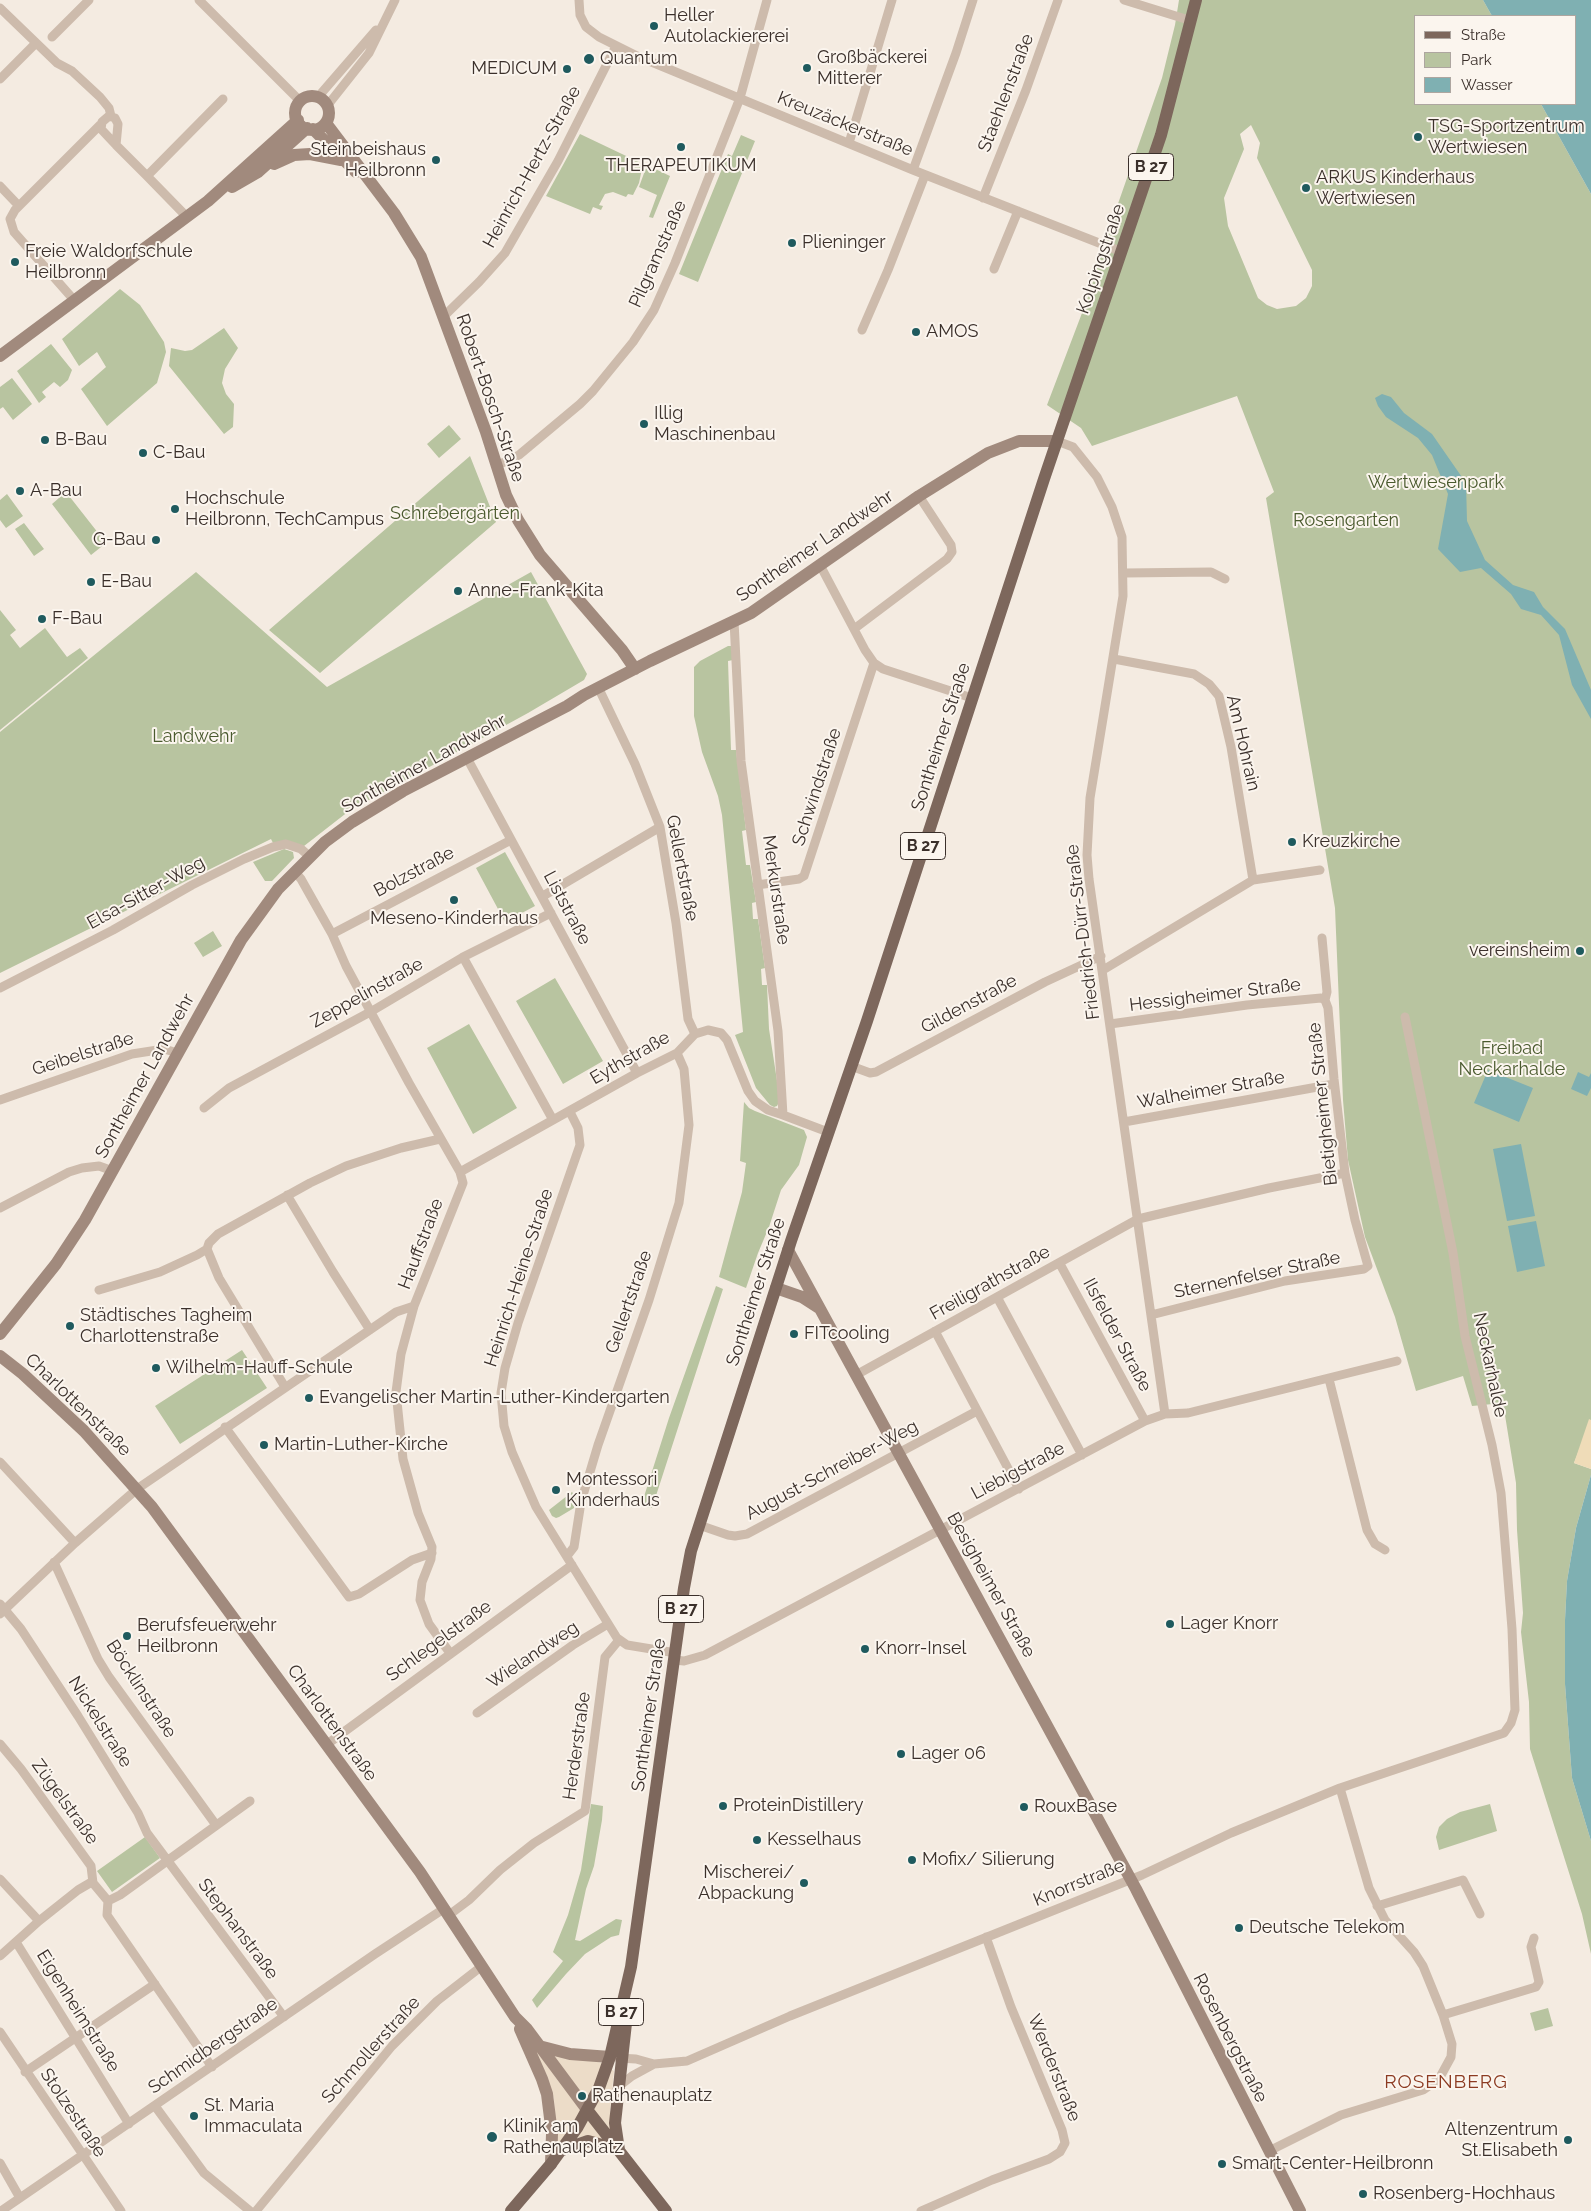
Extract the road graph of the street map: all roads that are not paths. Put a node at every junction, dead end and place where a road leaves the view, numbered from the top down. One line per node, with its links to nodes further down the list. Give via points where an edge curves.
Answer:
1 (89, 0): 14 (street)
2 (199, 0): 21 (street)
3 (395, 0): 12 (street)
4 (579, 0): 16 (street, Kreuzäckerstraße, via 580,15 586,27)
5 (767, 0): 19 (street, Pilgramstraße)
6 (892, 0): 27 (street)
7 (973, 0): 30 (street)
8 (1058, 0): 35 (street, Staehlenstraße)
9 (1124, 0): 13 (street)
10 (1196, 0): 13 (main road, Kolpingstraße / B 27)
11 (0, 8): 15 (street)
12 (389, 11): 18 (street); 22 (street, via 369,53)
13 (1192, 20): 41 (main road, Kolpingstraße / B 27, via 1162,135)
14 (52, 37)
15 (36, 43): 17 (street); 23 (street, via 100,97)
16 (616, 46): 19 (street, Kreuzäckerstraße); 44 (street, Heinrich-Hertz-Straße, via 558,161 505,253)
17 (0, 79)
18 (318, 97): 21 (street); 22 (street)
19 (740, 98): 27 (street, Kreuzäckerstraße); 48 (street, Pilgramstraße, via 669,278 650,317 580,404 520,455)
20 (223, 99): 33 (street)
21 (300, 101): 26 (street, via 296,110)
22 (328, 106): 24 (street)
23 (111, 116): 25 (street); 28 (street, via 118,124)
24 (326, 123): 26 (street); 36 (street, Robert-Bosch-Straße)
25 (100, 125): 28 (street); 38 (street)
26 (306, 126): 29 (street, Robert-Bosch-Straße); 31 (street); 37 (street)
27 (849, 143): 30 (street, Kreuzäckerstraße)
28 (116, 145): 33 (street)
29 (345, 161): 31 (street, via 319,154 294,155); 36 (street, Robert-Bosch-Straße)
30 (913, 170): 32 (street, Kreuzäckerstraße)
31 (258, 172): 37 (street)
32 (925, 175): 35 (street, Kreuzäckerstraße); 45 (street)
33 (147, 176): 40 (street)
34 (0, 186): 38 (street)
35 (983, 198): 39 (street, Kreuzäckerstraße)
36 (385, 199): 44 (street, Robert-Bosch-Straße, via 421,257)
37 (208, 201): 40 (street)
38 (19, 206): 43 (street, via 11,216 11,228)
39 (1018, 212): 41 (street, Kreuzäckerstraße); 42 (street)
40 (187, 216): 43 (street)
41 (1122, 252): 47 (main road, Kolpingstraße / B 27)
42 (994, 269)
43 (74, 300): 46 (street)
44 (443, 317): 48 (street, Robert-Bosch-Straße)
45 (862, 330)
46 (0, 356)
47 (1057, 441): 49 (street, Sontheimer Landwehr, via 1019,441 988,452); 51 (street, Friedrich-Dürr-Straße, via 1079,452 1097,477 1122,537); 59 (main road, Sontheimer Straße / B 27)
48 (496, 466): 57 (street, Robert-Bosch-Straße, via 506,495 540,555)
49 (919, 496): 50 (street, Sontheimer Landwehr); 54 (street, via 951,545 952,552)
50 (820, 565): 53 (street, Sontheimer Landwehr, via 768,603); 54 (street)
51 (1124, 574): 52 (street, via 1211,572); 55 (street, Friedrich-Dürr-Straße)
52 (1225, 579)
53 (734, 621): 57 (street, Sontheimer Landwehr); 67 (street, Merkurstraße, via 741,761)
54 (854, 629): 56 (street)
55 (1114, 659): 66 (street, Am Hohrain, via 1194,674 1219,696 1232,747); 72 (street, Friedrich-Dürr-Straße, via 1088,819 1089,879)
56 (874, 663): 59 (street); 67 (street, Schwindstraße, via 804,876)
57 (635, 669): 58 (street, Sontheimer Landwehr)
58 (598, 687): 60 (street, Sontheimer Landwehr); 61 (street, Gellertstraße, via 635,764)
59 (972, 698): 83 (main road, Sontheimer Straße / B 27)
60 (467, 758): 62 (street, Liststraße); 63 (street, Sontheimer Landwehr, via 376,806)
61 (660, 827): 68 (street); 80 (street, Gellertstraße, via 688,1018)
62 (511, 840): 68 (street, Liststraße); 70 (street, Bolzstraße)
63 (309, 856): 65 (street, Sontheimer Landwehr); 75 (street, Elsa-Sitter-Weg, via 301,849 286,844 272,847 192,885)
64 (1320, 870): 66 (street)
65 (295, 872): 70 (street); 81 (street, Sontheimer Landwehr, via 278,889 240,940)
66 (1253, 880): 74 (street)
67 (757, 885): 89 (street, Merkurstraße, via 778,1031)
68 (543, 896): 69 (street, Liststraße)
69 (551, 913): 73 (street, Zeppelinstraße); 84 (street, Liststraße)
70 (332, 934): 77 (street)
71 (1322, 938): 76 (street, Bietigheimer Straße)
72 (1101, 956): 74 (street, Friedrich-Dürr-Straße); 83 (street, Gildenstraße, via 1045,982 876,1072)
73 (463, 957): 77 (street, Zeppelinstraße); 90 (street)
74 (1103, 970): 79 (street, Friedrich-Dürr-Straße)
75 (0, 988)
76 (1325, 1000): 79 (street, Hessigheimer Straße, via 1247,1005); 85 (street, Bietigheimer Straße)
77 (372, 1011): 87 (street, Zeppelinstraße, via 222,1092); 93 (street)
78 (1405, 1017): 141 (street, Neckarhalde, via 1453,1253 1465,1336 1501,1493 1512,1629 1515,1710)
79 (1110, 1024): 91 (street, Friedrich-Dürr-Straße)
80 (695, 1034): 82 (street, Eythstraße); 89 (street, Eythstraße, via 708,1030 724,1036 752,1097 768,1110)
81 (178, 1053): 86 (street, Geibelstraße, via 164,1049 132,1054); 94 (street, Sontheimer Landwehr)
82 (677, 1053): 84 (street, Eythstraße); 132 (street, Gellertstraße, via 684,1069 689,1125 679,1203 598,1445 576,1522 574,1547)
83 (851, 1066): 92 (main road, Sontheimer Straße / B 27)
84 (637, 1074): 88 (street, Eythstraße)
85 (1334, 1084): 91 (street, Walheimer Straße); 96 (street, Bietigheimer Straße)
86 (0, 1100)
87 (204, 1108)
88 (570, 1112): 90 (street, Eythstraße); 132 (street, Heinrich-Heine-Straße, via 578,1128 580,1145 518,1323 501,1393 504,1426 512,1452 536,1507)
89 (783, 1114): 92 (street)
90 (553, 1120): 95 (street, Eythstraße)
91 (1124, 1122): 99 (street, Friedrich-Dürr-Straße)
92 (828, 1132): 101 (main road, Sontheimer Straße / B 27)
93 (440, 1139): 95 (street); 97 (street, via 346,1166)
94 (113, 1171): 98 (street, via 99,1166 82,1168); 112 (street, Sontheimer Landwehr, via 56,1264)
95 (460, 1172): 107 (street, Hauffstraße, via 463,1183)
96 (1345, 1173): 99 (street, Freiligrathstraße); 103 (street, Bietigheimer Straße)
97 (287, 1195): 100 (street, via 218,1234); 110 (street)
98 (0, 1208)
99 (1138, 1219): 102 (street, Freiligrathstraße); 109 (street, Friedrich-Dürr-Straße)
100 (207, 1250): 105 (street, via 160,1272); 117 (street, via 219,1278)
101 (788, 1250): 104 (main road, Sontheimer Straße / B 27); 108 (street, Besigheimer Straße)
102 (1060, 1264): 106 (street, Freiligrathstraße); 120 (street, Ilsfelder Straße)
103 (1368, 1266): 109 (street, Sternenfelser Straße, via 1364,1270 1285,1282)
104 (776, 1288): 108 (street, via 802,1297); 127 (main road, Sontheimer Straße / B 27)
105 (99, 1290)
106 (997, 1297): 111 (street, Freiligrathstraße); 123 (street)
107 (414, 1306): 110 (street, via 396,1312); 131 (street, Hauffstraße, via 401,1354 396,1404 403,1459)
108 (819, 1308): 115 (street, Besigheimer Straße)
109 (1151, 1315): 119 (street, Friedrich-Dürr-Straße)
110 (370, 1330): 117 (street)
111 (935, 1332): 115 (street, Freiligrathstraße); 118 (street)
112 (0, 1334)
113 (0, 1356): 125 (street, Charlottenstraße, via 84,1431)
114 (1397, 1361): 116 (street, Liebigstraße)
115 (856, 1375): 122 (street, Besigheimer Straße)
116 (1329, 1379): 119 (street, Liebigstraße, via 1188,1413); 130 (street, via 1368,1530 1375,1544)
117 (285, 1387): 121 (street)
118 (977, 1411): 122 (street, August-Schreiber-Weg); 126 (street)
119 (1165, 1414): 120 (street, Liebigstraße)
120 (1145, 1421): 123 (street, Liebigstraße)
121 (225, 1427): 125 (street); 131 (street, via 346,1595 355,1596 412,1560)
122 (899, 1453): 127 (street, August-Schreiber-Weg, via 747,1534 728,1535); 128 (street, Besigheimer Straße)
123 (1082, 1455): 126 (street, Liebigstraße)
124 (0, 1462): 129 (street)
125 (137, 1488): 129 (street); 143 (street, Charlottenstraße)
126 (1019, 1489): 128 (street, Liebigstraße)
127 (699, 1525): 139 (main road, Sontheimer Straße / B 27, via 684,1588)
128 (940, 1530): 139 (street, Liebigstraße, via 704,1655 684,1661); 149 (street, Besigheimer Straße)
129 (75, 1543): 133 (street)
130 (1385, 1550)
131 (432, 1553): 138 (street, via 422,1582 420,1600 429,1624)
132 (567, 1556): 134 (street, Heinrich-Heine-Straße)
133 (54, 1562): 135 (street); 146 (street, Böcklinstraße, via 109,1677)
134 (572, 1565): 136 (street, Heinrich-Heine-Straße); 138 (street, Schlegelstraße)
135 (2, 1609): 147 (street, Nickelstraße, via 25,1634)
136 (608, 1624): 137 (street, Heinrich-Heine-Straße); 140 (street, Wielandweg)
137 (619, 1640): 139 (street, via 627,1645); 153 (street, Herderstraße, via 605,1657 585,1811 534,1843 469,1900)
138 (450, 1653): 143 (street, Schlegelstraße)
139 (676, 1657): 168 (main road, Sontheimer Straße / B 27)
140 (477, 1713)
141 (1512, 1723): 144 (street, Knorrstraße, via 1504,1733)
142 (0, 1744): 150 (street, Zügelstraße, via 91,1866)
143 (326, 1745): 153 (street, Charlottenstraße)
144 (1340, 1788): 149 (street, Knorrstraße); 152 (street)
145 (250, 1801): 146 (street)
146 (216, 1825): 147 (street)
147 (167, 1861): 151 (street); 163 (street, Stephanstraße)
148 (0, 1879): 155 (street)
149 (1131, 1879): 156 (street, Knorrstraße); 178 (street, Rosenbergstraße)
150 (93, 1883): 151 (street); 155 (street, via 84,1886)
151 (108, 1900): 161 (street, via 107,1915)
152 (1377, 1906): 154 (street, via 1463,1880); 162 (street, via 1423,1966)
153 (447, 1912): 160 (street, Charlottenstraße); 163 (street, Schmidbergstraße)
154 (1480, 1914)
155 (39, 1921): 158 (street)
156 (986, 1938): 169 (street, Knorrstraße, via 687,2061); 189 (street, Werderstraße, via 1065,2143 1055,2156)
157 (1534, 1938): 162 (street, via 1531,1947 1539,1982 1536,1987)
158 (16, 1942): 159 (street); 166 (street, Eigenheimstraße)
159 (0, 1956)
160 (482, 1966): 164 (street, Charlottenstraße); 186 (street, Schmollerstraße, via 437,2001 392,2046)
161 (155, 1984): 166 (street); 170 (street)
162 (1443, 2014): 178 (street, via 1452,2052 1439,2079 1423,2090 1341,2115)
163 (284, 2017): 170 (street, Schmidbergstraße)
164 (515, 2017): 167 (street, Charlottenstraße); 181 (street, Charlottenstraße, via 547,2094 552,2134)
165 (0, 2032): 171 (street, Stolzestraße)
166 (76, 2038): 171 (street); 175 (street, Eigenheimstraße)
167 (539, 2046): 168 (street, via 570,2054); 174 (street, Charlottenstraße)
168 (616, 2057): 169 (street, Knorrstraße); 172 (main road, B 27); 174 (main road, Sontheimer Straße / B 27)
169 (654, 2064): 172 (street, Knorrstraße)
170 (212, 2067): 173 (street, Schmidbergstraße)
171 (25, 2072): 179 (street, Stolzestraße)
172 (618, 2087): 177 (main road, B 27, via 615,2123)
173 (155, 2106): 175 (street, Schmidbergstraße); 185 (street, via 204,2173)
174 (588, 2111): 176 (main road, Sontheimer Straße / B 27); 177 (main road)
175 (129, 2124): 179 (street, Schmidbergstraße)
176 (561, 2150): 177 (main road, via 588,2141); 181 (main road, Sontheimer Straße / B 27)
177 (619, 2150): 188 (main road)
178 (1269, 2151): 190 (street, Rosenbergstraße)
179 (83, 2156): 182 (street, Schmidbergstraße); 184 (street, Stolzestraße)
180 (0, 2163): 182 (street)
181 (551, 2164): 187 (main road, B 27)
182 (20, 2198): 183 (street, Schmidbergstraße)
183 (1, 2211)
184 (121, 2211)
185 (250, 2211)
186 (256, 2211)
187 (511, 2211)
188 (666, 2211)
189 (921, 2211)
190 (1300, 2211)

